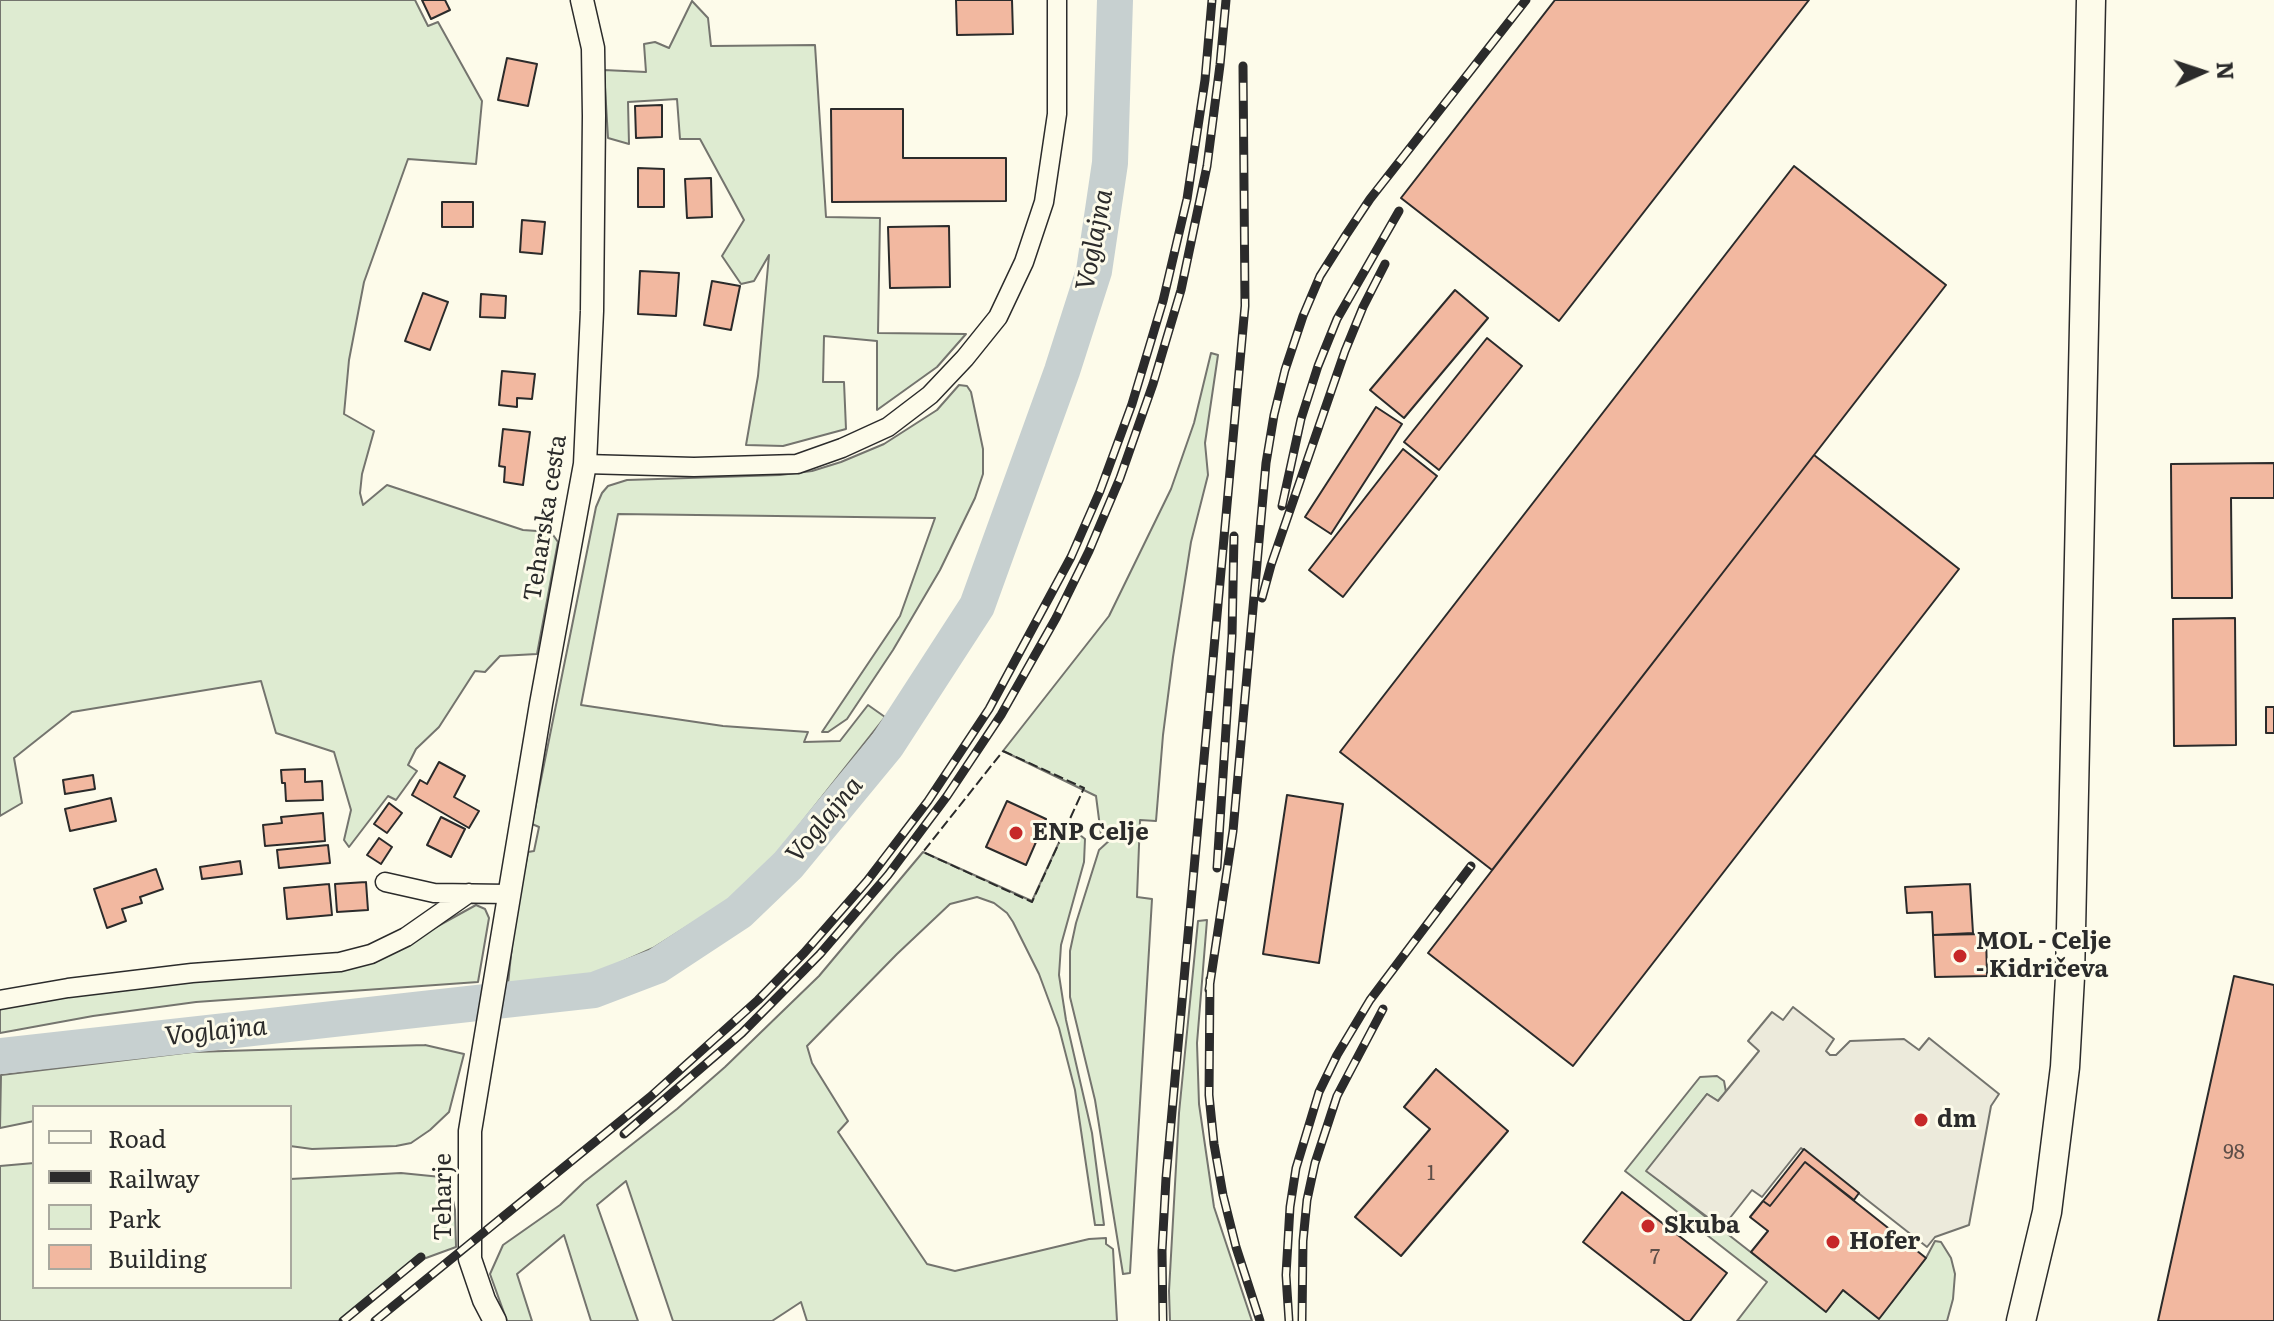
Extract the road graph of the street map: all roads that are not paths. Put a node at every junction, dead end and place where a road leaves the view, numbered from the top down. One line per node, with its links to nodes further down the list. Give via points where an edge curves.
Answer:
1 (582, 0): 4 (street, Teharska cesta, via 593,48 594,116)
2 (1057, 0): 4 (street, via 1057,114 1044,202 998,317 930,395 888,427 797,464)
3 (2091, 0): 11 (main road, via 2070,977 2047,1212)
4 (585, 464): 7 (street, Teharska cesta)
5 (385, 882): 6 (street, via 434,893)
6 (469, 893): 7 (street); 9 (street, via 406,937 340,962 192,973)
7 (509, 894): 8 (street, Teharska cesta)
8 (501, 945): 10 (street, Teharje, via 470,1131 470,1259)
9 (0, 1000)
10 (495, 1321)
11 (2021, 1321)

